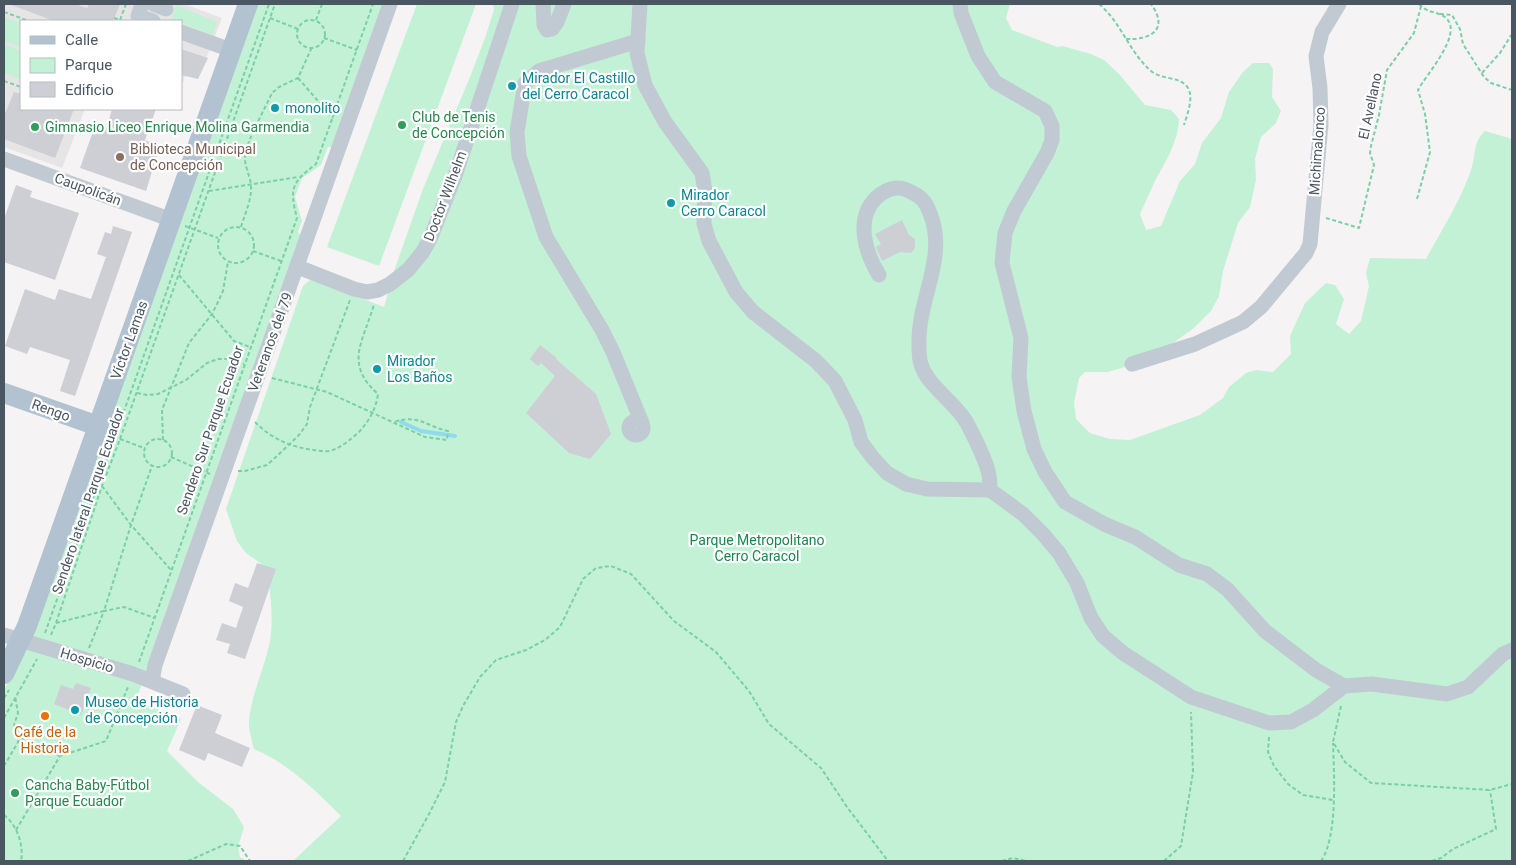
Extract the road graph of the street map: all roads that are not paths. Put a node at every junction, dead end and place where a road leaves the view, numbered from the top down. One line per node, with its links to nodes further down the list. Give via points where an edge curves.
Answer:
1 (142, 4): 10 (street, via 138,16)
2 (390, 4): 16 (street, Veteranos del 79)
3 (512, 4): 16 (street, Doctor Wilhelm, via 455,176 422,253 390,284 367,292)
4 (543, 4): 5 (street, via 547,30 557,22)
5 (564, 4)
6 (640, 4): 12 (street)
7 (960, 4): 27 (street, via 978,56 995,82 1045,111 1052,126 1052,140 1047,153 1005,233 1002,263 1021,338 1019,377 1024,411 1034,448 1045,472 1065,502 1135,537 1179,565 1207,574 1227,589 1265,630 1316,670)
8 (1339, 4): 18 (street, Michimalonco, via 1322,32 1316,56 1321,125 1310,244 1306,253 1262,307 1243,322 1195,344)
9 (243, 5): 13 (main road, Víctor Lamas)
10 (150, 20)
11 (182, 32): 13 (street)
12 (638, 41): 20 (street, via 539,71 525,83 517,132 520,156 546,237 613,352 634,404); 22 (street, via 645,85 665,122 702,173 704,224 736,292 753,312 816,361 835,381 855,420 862,442 887,473 906,484 927,490)
13 (232, 50): 15 (main road, Víctor Lamas)
14 (4, 159): 15 (street, Caupolicán)
15 (172, 220): 21 (main road, Víctor Lamas)
16 (298, 267): 26 (street, Veteranos del 79)
17 (879, 275): 22 (street, via 867,247 864,216 880,195 900,187 921,197 936,228 937,247 921,322 921,364 928,378 965,419 988,470)
18 (1132, 364)
19 (4, 393): 21 (main road, Rengo)
20 (636, 423)
21 (98, 426): 23 (main road, Víctor Lamas)
22 (990, 490): 27 (street, via 1023,514 1059,553 1103,636 1122,653 1191,697 1269,723 1291,722)
23 (12, 638): 25 (main road, Víctor Lamas); 26 (street, Hospicio, via 47,642)
24 (1512, 650): 27 (street, via 1503,654 1468,687 1447,694 1372,684)
25 (4, 674)
26 (152, 681): 28 (street, Hospicio)
27 (1344, 686)
28 (183, 694)

